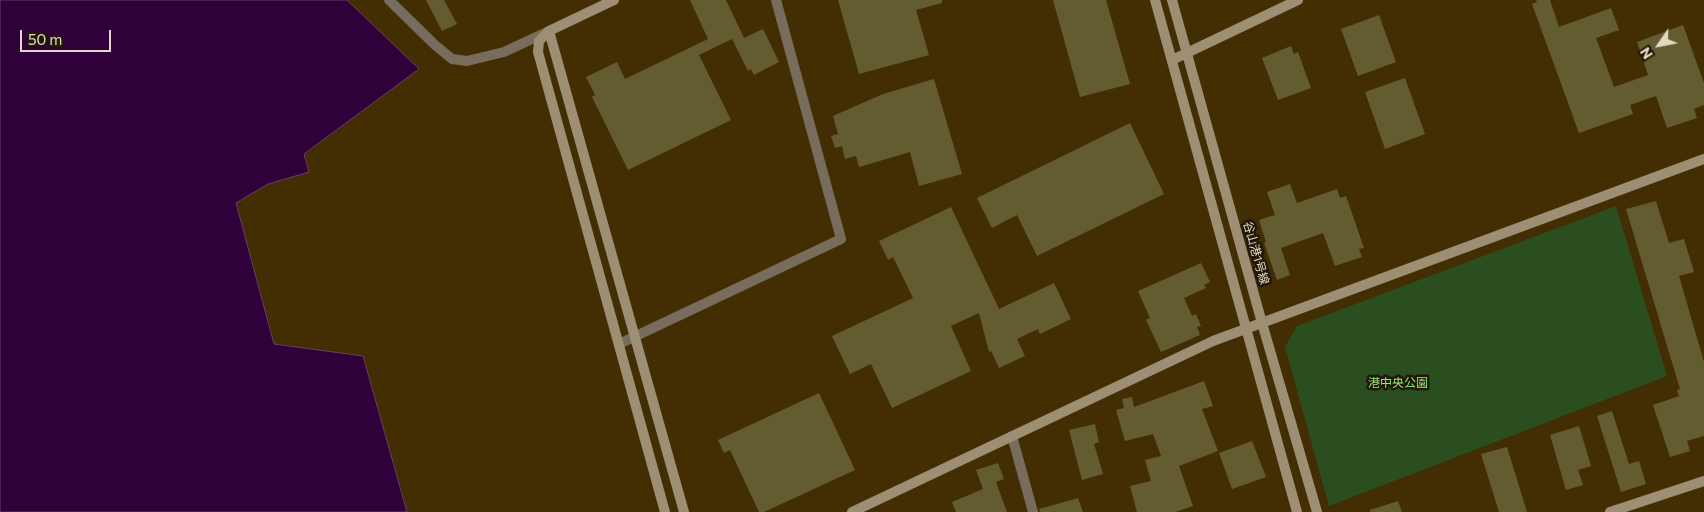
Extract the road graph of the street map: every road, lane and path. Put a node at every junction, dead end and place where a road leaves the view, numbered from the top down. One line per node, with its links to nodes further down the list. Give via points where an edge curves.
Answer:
1 (389, 0): 7 (street, via 452,59 467,61 504,52)
2 (614, 0): 7 (street)
3 (776, 0): 13 (street, via 842,238)
4 (1155, 0): 9 (street)
5 (1172, 0): 8 (street, 谷山港1号線)
6 (1298, 0): 8 (street)
7 (549, 31): 13 (street); 14 (street, via 539,40 540,61)
8 (1187, 53): 9 (street); 11 (street, 谷山港1号線)
9 (1172, 60): 12 (street)
10 (1704, 160): 11 (street)
11 (1262, 323): 12 (street); 22 (street, 谷山港1号線)
12 (1246, 329): 15 (street, via 1213,341); 21 (street)
13 (636, 336): 14 (street); 18 (street)
14 (619, 344): 17 (street)
15 (1012, 436): 19 (street); 20 (street)
16 (1704, 481): 23 (street)
17 (665, 512)
18 (684, 512)
19 (852, 512)
20 (1033, 512)
21 (1297, 512)
22 (1317, 512)
23 (1610, 512)

